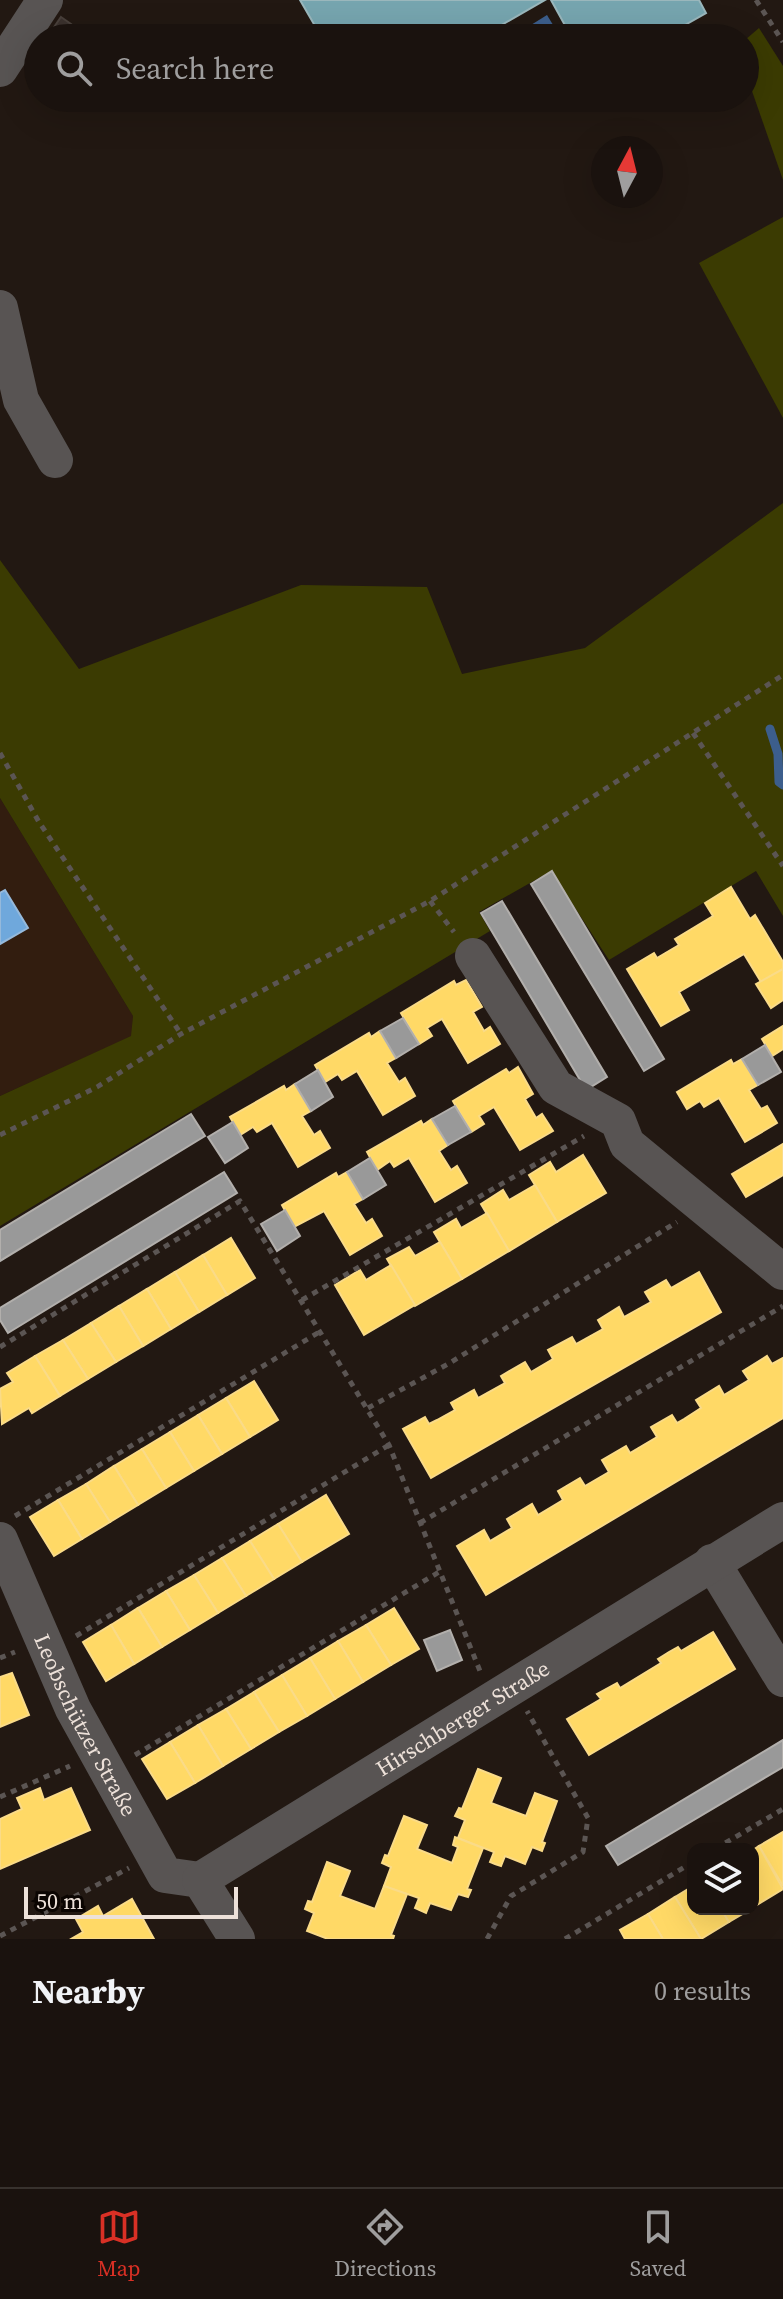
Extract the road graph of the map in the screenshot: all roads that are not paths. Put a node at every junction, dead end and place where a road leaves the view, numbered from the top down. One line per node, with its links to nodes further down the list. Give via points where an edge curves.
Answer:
1 (45, 0): 2 (street)
2 (29, 24)
3 (24, 32): 4 (street)
4 (0, 69)
5 (0, 308): 6 (street, via 21,400)
6 (55, 460)
7 (473, 956): 8 (street, via 556,1087 618,1121 627,1144)
8 (783, 1272)
9 (783, 1520): 11 (street, Hirschberger Straße)
10 (7, 1528): 13 (street, Leobschützer Straße, via 47,1653 101,1763 165,1875)
11 (712, 1562): 12 (street); 13 (street, Hirschberger Straße)
12 (783, 1679)
13 (200, 1880): 14 (street)
14 (237, 1939)

